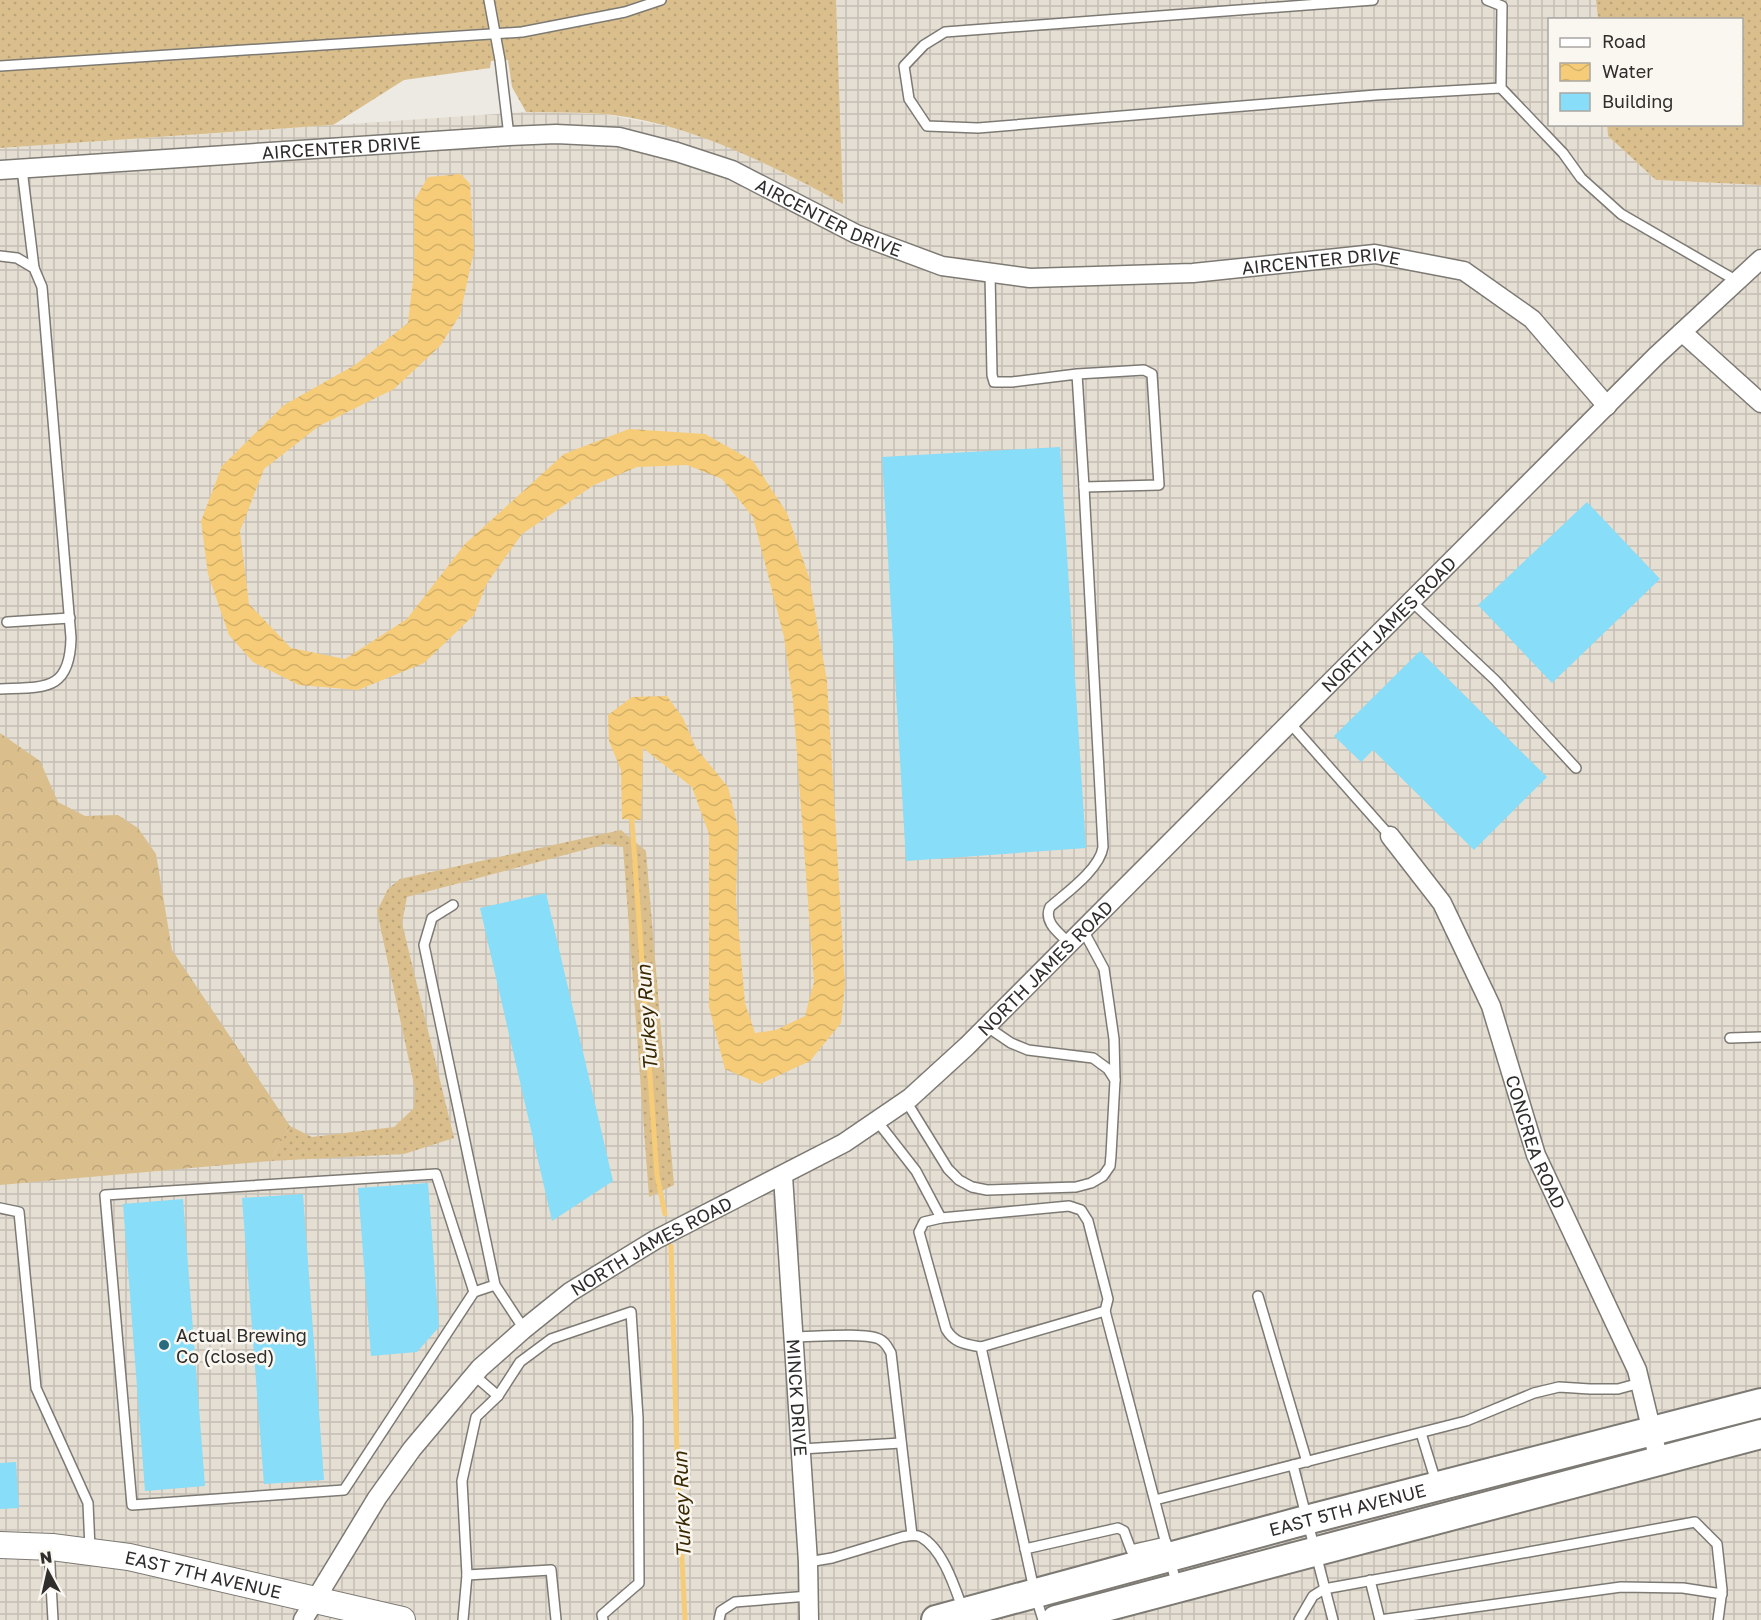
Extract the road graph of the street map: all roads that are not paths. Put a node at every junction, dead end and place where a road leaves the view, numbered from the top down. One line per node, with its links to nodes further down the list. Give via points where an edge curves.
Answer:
1 (489, 0): 5 (lane)
2 (661, 0): 5 (lane, via 584,21)
3 (1373, 0): 7 (lane, via 945,32 924,45 904,66 909,99 927,126 978,128)
4 (1487, 0): 7 (lane, via 1502,6)
5 (494, 34): 6 (lane); 8 (lane)
6 (0, 66)
7 (1501, 88): 15 (lane, via 1563,153 1581,178 1621,214)
8 (509, 136): 9 (street, AIRCENTER DRIVE); 14 (street, AIRCENTER DRIVE, via 619,137 677,152 732,170 856,234 942,266)
9 (22, 168): 10 (street, AIRCENTER DRIVE); 13 (lane)
10 (0, 170)
11 (0, 256): 13 (lane, via 17,258)
12 (1761, 259): 15 (street, NORTH JAMES ROAD)
13 (34, 268): 22 (lane, via 42,287)
14 (990, 273): 17 (lane, via 994,382); 19 (street, AIRCENTER DRIVE, via 1030,278 1192,273 1375,254 1464,271 1532,319)
15 (1737, 281): 16 (street, NORTH JAMES ROAD)
16 (1682, 332): 18 (street); 19 (street, NORTH JAMES ROAD)
17 (1077, 374): 20 (lane); 20 (lane, via 1144,370 1152,374 1159,485)
18 (1761, 403)
19 (1607, 406): 21 (street, NORTH JAMES ROAD)
20 (1084, 488): 30 (lane, via 1103,847 1092,869 1047,913 1051,924)
21 (1411, 601): 25 (street, NORTH JAMES ROAD); 26 (lane, via 1495,680)
22 (69, 618): 23 (lane); 24 (lane, via 71,658 59,679 43,687)
23 (7, 622)
24 (0, 689)
25 (1290, 722): 27 (lane); 29 (street, NORTH JAMES ROAD)
26 (1576, 768)
27 (1390, 836): 48 (street, CONCREA ROAD, via 1442,903 1491,1006 1536,1155)
28 (453, 905): 40 (lane, via 432,918 424,945)
29 (1083, 930): 30 (street, NORTH JAMES ROAD); 34 (lane, via 1104,969 1114,1039)
30 (1069, 943): 31 (street, NORTH JAMES ROAD)
31 (986, 1026): 34 (lane, via 1029,1050 1093,1058); 35 (street, NORTH JAMES ROAD)
32 (1761, 1037): 33 (lane)
33 (1730, 1038)
34 (1115, 1080): 35 (lane, via 1110,1166 1103,1176 1076,1187 972,1187 948,1169)
35 (906, 1101): 36 (street, NORTH JAMES ROAD)
36 (877, 1121): 37 (street, NORTH JAMES ROAD); 39 (lane, via 916,1171)
37 (783, 1176): 44 (street, NORTH JAMES ROAD, via 655,1240 570,1292); 45 (street, MINCK DRIVE)
38 (0, 1208): 67 (lane, via 19,1212 36,1388 88,1503)
39 (941, 1218): 43 (lane, via 1069,1206 1081,1210 1088,1221 1106,1287); 46 (lane, via 924,1222 919,1232 946,1329 960,1343)
40 (495, 1285): 41 (lane); 44 (lane)
41 (474, 1292): 41 (lane, via 344,1490 132,1506 105,1195 436,1174)
42 (1258, 1296): 57 (lane)
43 (1105, 1311): 46 (lane); 60 (lane)
44 (524, 1329): 47 (street, NORTH JAMES ROAD)
45 (794, 1337): 54 (lane, via 880,1339 891,1353); 55 (street, MINCK DRIVE)
46 (981, 1347): 65 (lane)
47 (474, 1375): 49 (lane); 77 (street, NORTH JAMES ROAD, via 383,1490)
48 (1640, 1383): 51 (street, CONCREA ROAD); 52 (lane, via 1618,1389 1559,1387)
49 (498, 1396): 70 (lane, via 476,1417 462,1481); 83 (lane, via 520,1362 551,1339 631,1312 638,1418 639,1583 602,1615)
50 (1761, 1403): 51 (main road, EAST 5TH AVENUE)
51 (1652, 1431): 56 (street, CONCREA ROAD); 59 (main road, EAST 5TH AVENUE)
52 (1421, 1433): 57 (lane); 59 (lane)
53 (1761, 1434): 56 (main road, EAST 5TH AVENUE)
54 (901, 1443): 55 (lane); 62 (lane)
55 (801, 1449): 69 (street, MINCK DRIVE)
56 (1659, 1461): 68 (main road, EAST 5TH AVENUE)
57 (1307, 1462): 58 (lane)
58 (1293, 1465): 60 (lane); 61 (lane)
59 (1437, 1486): 61 (main road, EAST 5TH AVENUE)
60 (1155, 1500): 66 (lane)
61 (1306, 1520): 66 (main road, EAST 5TH AVENUE); 68 (lane)
62 (912, 1535): 69 (lane); 78 (lane, via 921,1537 933,1548 950,1574)
63 (0, 1545): 64 (street, EAST 7TH AVENUE)
64 (49, 1547): 67 (street, EAST 7TH AVENUE); 79 (lane)
65 (1025, 1549): 66 (lane, via 1118,1528 1124,1531 1131,1550); 76 (lane)
66 (1168, 1550): 72 (lane); 76 (main road, EAST 5TH AVENUE)
67 (91, 1552): 77 (street, EAST 7TH AVENUE, via 166,1565)
68 (1315, 1552): 72 (main road, EAST 5TH AVENUE); 73 (lane)
69 (808, 1562): 75 (street, MINCK DRIVE)
70 (467, 1575): 81 (lane); 82 (lane, via 551,1570)
71 (1370, 1580): 73 (lane); 74 (lane, via 1695,1522 1717,1544); 90 (lane)
72 (1178, 1588): 87 (main road, EAST 5TH AVENUE)
73 (1324, 1589): 88 (lane, via 1313,1596); 89 (lane)
74 (1722, 1594): 90 (lane, via 1683,1588 1621,1587); 91 (lane)
75 (809, 1596): 84 (lane, via 735,1602 721,1611); 85 (street, MINCK DRIVE)
76 (1039, 1607): 78 (main road, EAST 5TH AVENUE)
77 (310, 1610): 80 (street, EAST 7TH AVENUE)
78 (963, 1613): 86 (main road, EAST 5TH AVENUE)
79 (53, 1620)
80 (402, 1620)
81 (463, 1620)
82 (556, 1620)
83 (603, 1620)
84 (719, 1620)
85 (809, 1620)
86 (936, 1620)
87 (1056, 1620)
88 (1299, 1620)
89 (1333, 1620)
90 (1380, 1620)
91 (1718, 1620)

